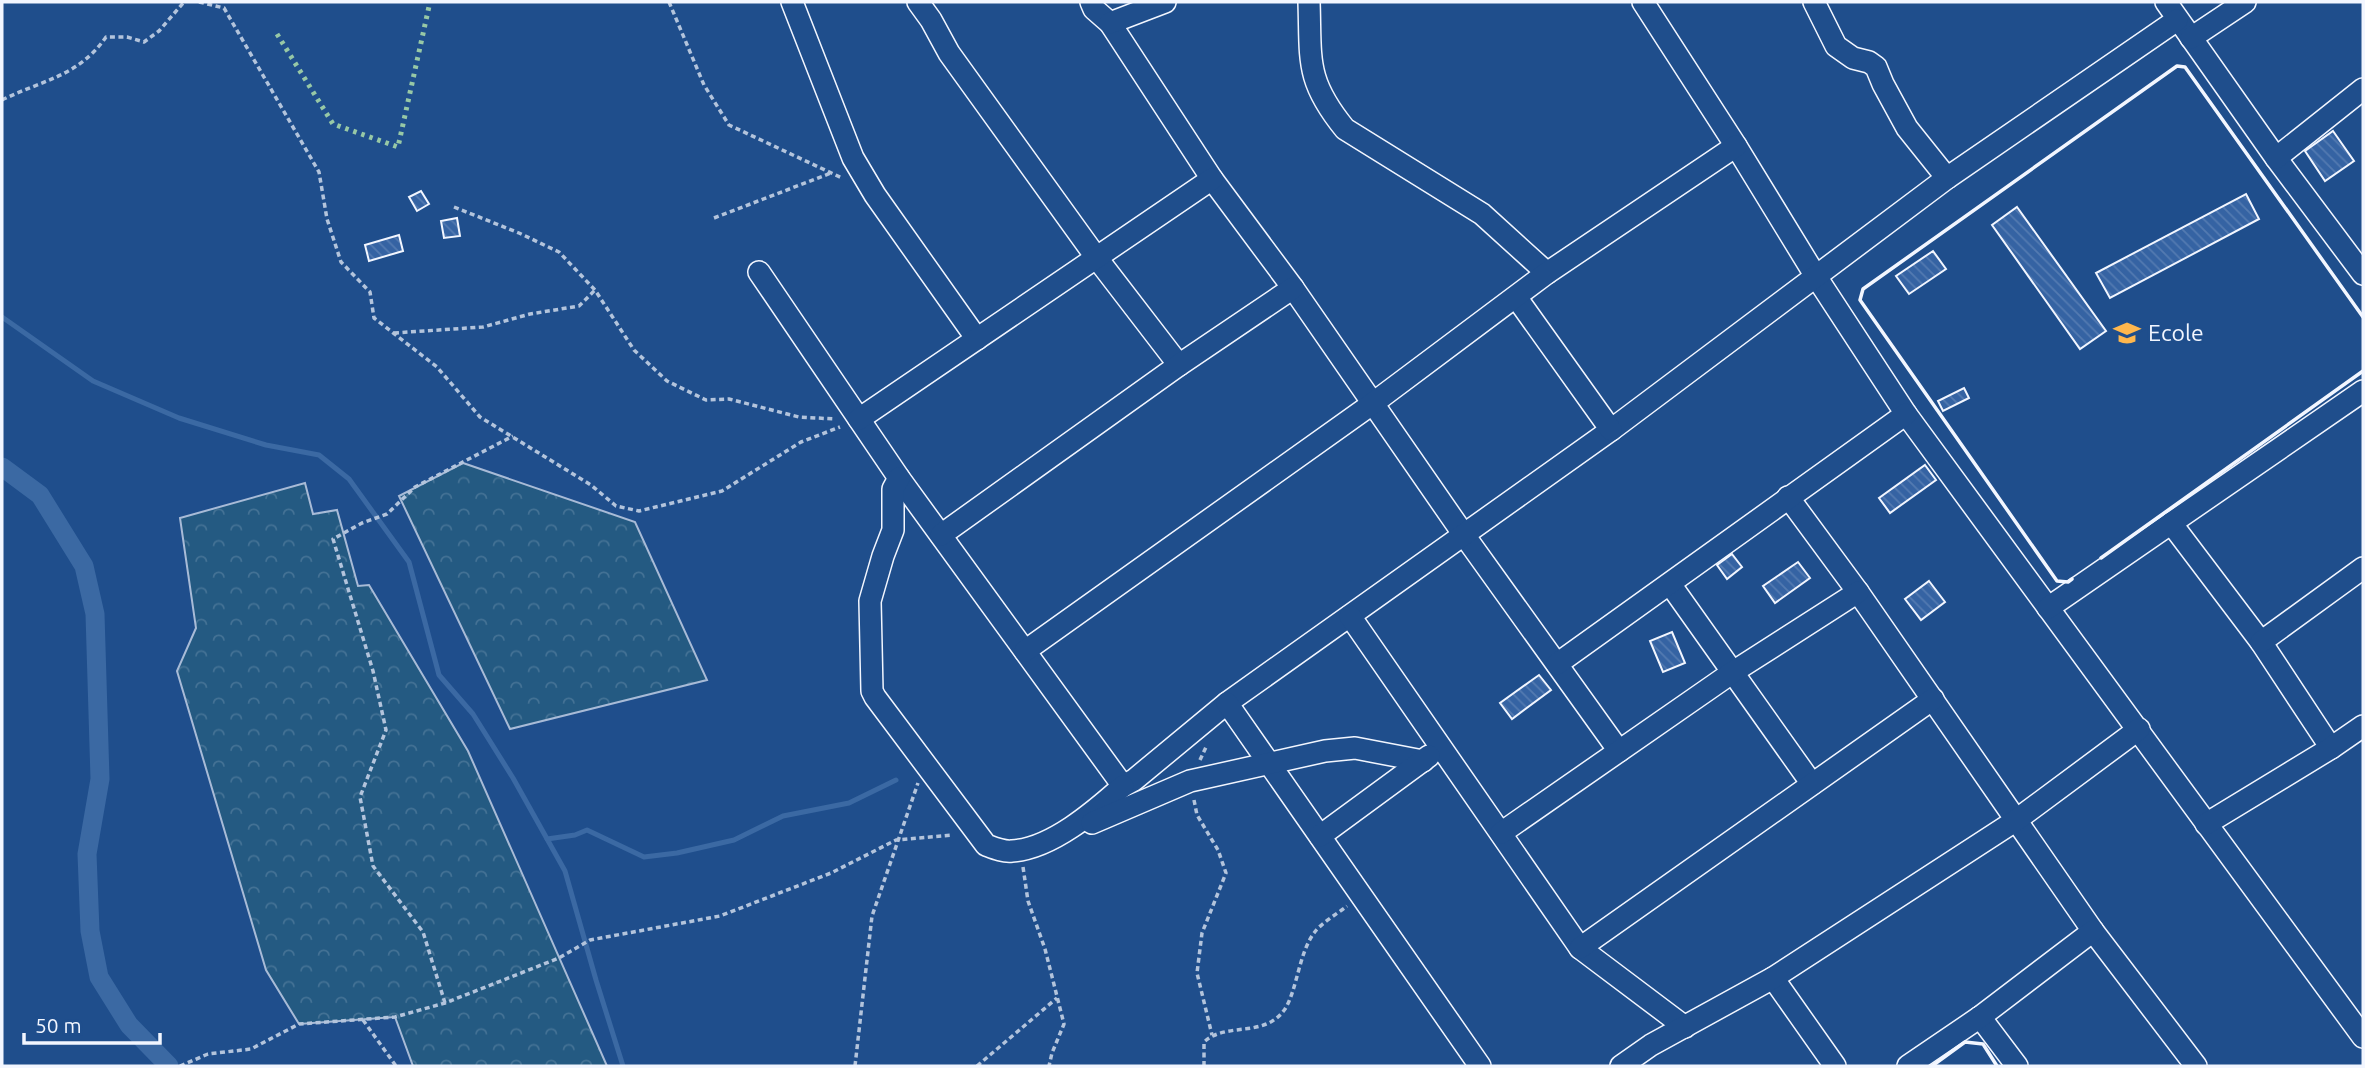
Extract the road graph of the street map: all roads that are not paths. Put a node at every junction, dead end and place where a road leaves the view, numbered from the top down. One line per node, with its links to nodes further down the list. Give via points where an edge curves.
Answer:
1 (792, 2): 25 (street, via 853,158)
2 (918, 2): 18 (street, via 949,53)
3 (1091, 2): 11 (street)
4 (1165, 2): 11 (street)
5 (1309, 2): 20 (street, via 1309,55 1317,87 1345,129 1482,214)
6 (1643, 2): 14 (street)
7 (1814, 2): 16 (street, via 1836,46 1876,67 1907,128)
8 (2166, 2): 10 (street)
9 (2245, 2): 12 (street)
10 (2178, 20): 12 (street); 16 (street)
11 (1110, 23): 17 (street)
12 (2190, 38): 15 (street)
13 (2363, 89): 15 (street)
14 (1736, 146): 20 (street); 22 (street)
15 (2276, 158): 21 (street)
16 (1947, 177): 22 (street)
17 (1212, 179): 18 (street); 23 (street)
18 (1096, 257): 25 (street); 26 (street)
19 (759, 272): 30 (street)
20 (1547, 273): 24 (street)
21 (2363, 274)
22 (1815, 275): 29 (street); 31 (street)
23 (1293, 288): 26 (street); 28 (street)
24 (1516, 297): 28 (street); 31 (street)
25 (977, 339): 30 (street)
26 (1179, 365): 36 (street)
27 (2363, 391): 34 (street)
28 (1372, 404): 35 (street); 43 (street)
29 (1906, 414): 33 (street); 40 (street)
30 (859, 419): 32 (street)
31 (1611, 430): 35 (street)
32 (900, 478): 36 (street); 61 (street, via 893,489 893,530 870,601 872,691 986,845 1004,851)
33 (1788, 497): 38 (street); 39 (street)
34 (2171, 523): 40 (street); 42 (street)
35 (1464, 535): 41 (street); 44 (street)
36 (941, 536): 43 (street)
37 (2363, 568): 42 (street)
38 (1670, 583): 44 (street); 45 (street)
39 (1858, 592): 45 (street); 46 (street)
40 (2048, 608): 49 (street)
41 (1350, 616): 47 (street); 50 (street)
42 (2261, 642): 51 (street)
43 (1025, 651): 56 (street)
44 (1557, 664): 52 (street)
45 (1733, 672): 52 (street); 55 (street)
46 (1933, 699): 55 (street); 57 (street)
47 (1227, 704): 54 (street); 56 (street)
48 (2363, 726): 51 (street)
49 (2139, 729): 57 (street); 58 (street)
50 (1442, 746): 53 (street); 59 (street)
51 (2331, 748): 58 (street)
52 (1619, 751): 59 (street)
53 (1423, 761): 54 (street, via 1355,748); 60 (street)
54 (1270, 764): 60 (street); 61 (street, via 1190,781 1053,843)
55 (1812, 785): 63 (street)
56 (1123, 786): 61 (street, via 1075,825)
57 (2015, 821): 62 (street); 64 (street)
58 (2206, 824): 67 (street)
59 (1501, 833): 63 (street)
60 (1320, 836): 68 (street)
61 (1029, 847)
62 (2093, 930): 65 (street); 73 (street)
63 (1580, 948): 66 (street)
64 (1773, 978): 66 (street); 70 (street)
65 (1980, 1017): 71 (street); 72 (street)
66 (1685, 1027): 69 (street)
67 (2363, 1037)
68 (1480, 1066)
69 (1622, 1066)
70 (1835, 1066)
71 (1908, 1066)
72 (2017, 1066)
73 (2196, 1066)

